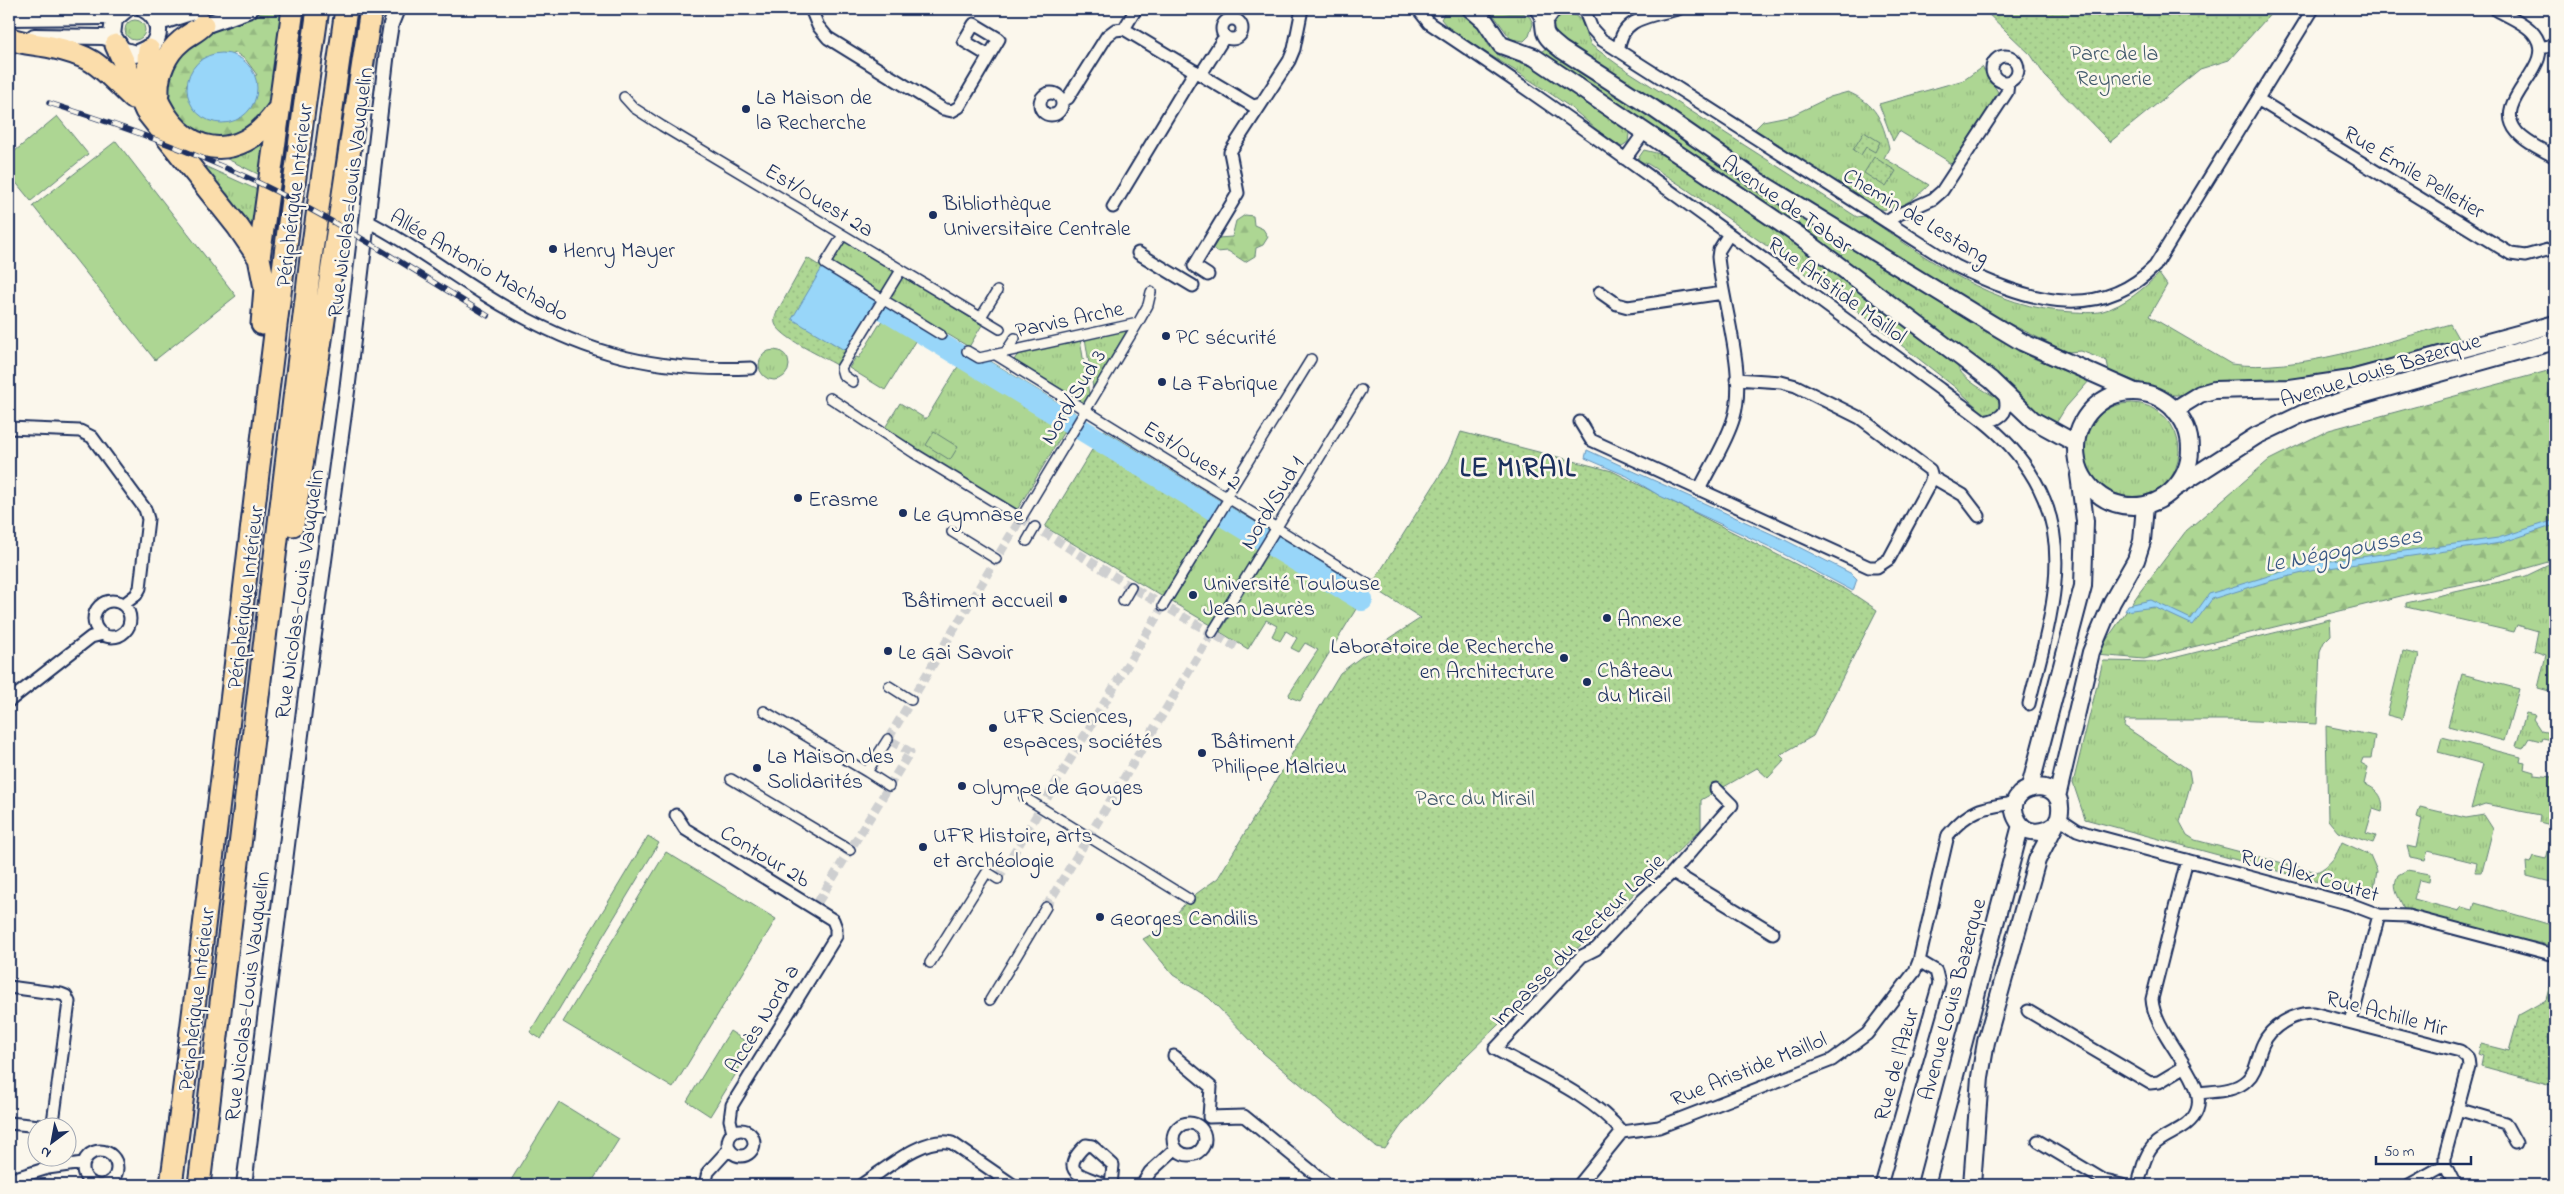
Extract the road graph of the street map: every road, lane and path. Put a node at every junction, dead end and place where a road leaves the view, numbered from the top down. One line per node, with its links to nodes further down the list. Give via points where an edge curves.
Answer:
1 (250, 9): 21 (main road)
2 (293, 9): 42 (highway)
3 (318, 9): 77 (highway, Périphérique Intérieur)
4 (346, 9): 111 (highway, via 311,258)
5 (371, 9): 111 (highway, via 283,598)
6 (397, 9): 47 (street, Rue Nicolas-Louis Vauquelin, via 388,43)
7 (811, 9): 34 (street, via 818,26 828,38 943,109 952,111 959,107)
8 (1136, 9): 25 (street)
9 (1294, 9): 23 (street)
10 (1302, 9): 23 (street)
11 (1418, 9): 45 (street, Rue Aristide Maillol, via 1429,22)
12 (1471, 9): 33 (main road, Avenue de Tabar, via 1485,21 1501,46)
13 (1538, 9): 24 (main road, Avenue de Tabar, via 1544,18)
14 (1556, 9): 24 (street)
15 (1584, 9): 32 (street, Chemin de Lestang, via 1597,36)
16 (1678, 9): 32 (street, via 1628,26 1619,40)
17 (2313, 9): 38 (street, Chemin de Lestang)
18 (2495, 9): 31 (street, via 2531,31)
19 (123, 10): 22 (street, via 106,17); 28 (main road, via 111,30)
20 (150, 12): 21 (main road, via 166,20); 30 (main road, via 158,32)
21 (201, 17): 30 (main road); 41 (highway, via 195,33 182,40 169,54 162,68)
22 (9, 18)
23 (1298, 25): 40 (street, via 1294,49 1267,99)
24 (1545, 28): 33 (main road, via 1541,41 1534,48); 79 (main road, Avenue de Tabar, via 1550,40 1562,50 1821,222 2022,342)
25 (1124, 29): 35 (street); 39 (street, via 1115,30 1107,36 1068,98)
26 (9, 36): 28 (street, via 103,37); 41 (highway, via 90,58)
27 (1225, 36): 35 (street)
28 (115, 43): 30 (main road, via 128,53 142,53); 41 (highway)
29 (2555, 44): 31 (street)
30 (151, 47): 41 (highway, via 148,71)
31 (2540, 48): 44 (street, via 2538,61 2512,105 2511,119 2524,138)
32 (1619, 51): 48 (street, Chemin de Lestang)
33 (1518, 52): 43 (main road, Avenue de Tabar, via 1534,57)
34 (989, 56)
35 (1198, 72): 40 (street, via 1253,106); 46 (street)
36 (2008, 82): 48 (street, via 2007,92 1948,185 1933,199)
37 (624, 97): 50 (street, Est/Ouest 2a, via 634,108 662,126)
38 (2258, 100): 48 (street, Chemin de Lestang, via 2155,266 2137,282 2109,296 2067,302 2012,290 1956,266); 51 (street, Rue Émile Pelletier, via 2511,254 2525,256)
39 (1062, 101)
40 (1261, 104): 55 (street, via 1230,152 1238,193 1194,266)
41 (153, 107): 42 (highway, via 188,139 218,148 253,138 267,126); 53 (highway)
42 (277, 110): 53 (highway)
43 (1645, 131): 45 (street); 76 (main road, Avenue de Tabar, via 1798,235)
44 (2555, 157)
45 (1625, 159): 49 (street, Rue Aristide Maillol)
46 (1113, 207)
47 (366, 220): 73 (street, Allée Antonio Machado, via 518,314 597,351 638,362 677,367); 161 (street, Rue Nicolas-Louis Vauquelin, via 347,391)
48 (1888, 222)
49 (1729, 234): 60 (street, via 1718,257); 84 (street, Rue Aristide Maillol)
50 (842, 235): 54 (street, Est/Ouest 2a); 61 (street, via 825,264)
51 (2555, 248)
52 (1138, 253): 56 (street)
53 (259, 258): 77 (highway, via 265,300 256,371)
54 (901, 270): 61 (street); 62 (street, Est/Ouest 2a)
55 (1208, 275)
56 (1193, 286)
57 (997, 290): 62 (street)
58 (1151, 292): 63 (street, Nord/Sud 3)
59 (1600, 292): 60 (street, via 1617,304 1628,307)
60 (1723, 293): 74 (street)
61 (882, 298): 66 (street); 75 (street, via 841,368 842,376)
62 (981, 317): 65 (street, Est/Ouest 2a)
63 (1138, 323): 69 (street, Parvis Arche); 82 (street, Nord/Sud 3)
64 (2555, 324): 81 (main road, Avenue Louis Bazerque, via 2351,380 2290,388 2214,390 2200,394)
65 (1000, 329)
66 (942, 335)
67 (1015, 338): 69 (street)
68 (2555, 341): 89 (main road, Avenue Louis Bazerque, via 2304,413 2256,436)
69 (1007, 350): 71 (street, Parvis Arche)
70 (967, 351): 71 (street, via 979,358)
71 (994, 354): 82 (street, Est/Ouest 2)
72 (1311, 359): 91 (street)
73 (750, 368)
74 (1736, 379): 88 (street, via 1796,386 1860,418 1923,464); 90 (street, via 1734,416)
75 (853, 382)
76 (2002, 389): 84 (street, via 2006,409 1996,420); 86 (main road, Avenue de Tabar, via 2033,420)
77 (268, 390): 159 (highway, Périphérique Intérieur)
78 (1361, 390): 95 (street, Nord/Sud 1)
79 (2135, 392): 81 (main road, via 2156,397); 86 (main road, via 2114,395 2096,405 2080,427)
80 (830, 398): 82 (street, Nord/Sud 3, via 914,454 1021,518)
81 (2174, 410): 89 (main road, via 2187,431 2190,449 2187,467)
82 (1085, 413): 91 (street, Est/Ouest 2)
83 (1580, 422): 90 (street, via 1591,440)
84 (1985, 422): 109 (street, Rue Aristide Maillol, via 2009,445 2033,477 2046,505 2055,543 2056,567 2050,611)
85 (9, 428): 102 (street, via 80,431 92,438 145,509 148,519 140,588)
86 (2075, 443): 87 (main road)
87 (2077, 463): 92 (main road, via 2088,485 2108,501 2120,505); 116 (main road, via 2085,521 2084,586)
88 (1932, 476): 90 (street, via 1889,559 1877,567 1869,567); 93 (street, via 1963,496)
89 (2174, 488): 92 (main road, via 2166,496)
90 (1699, 490)
91 (1227, 497): 95 (street, Est/Ouest 2); 103 (street)
92 (2145, 505): 119 (main road, via 2142,539 2136,560 2112,602 2091,652)
93 (1979, 516)
94 (1035, 527): 97 (street)
95 (1277, 528): 99 (street, Est/Ouest 2, via 1303,540); 105 (street, Nord/Sud 1)
96 (952, 532): 98 (street)
97 (1027, 541)
98 (996, 560)
99 (1371, 586)
100 (1132, 587): 101 (street)
101 (1123, 601)
102 (123, 605): 104 (street, via 113,601 102,604 95,614); 104 (street, via 130,615 125,632 115,637)
103 (1163, 606)
104 (96, 632): 108 (street)
105 (1212, 633)
106 (889, 686): 107 (street)
107 (911, 700)
108 (9, 701)
109 (2029, 704)
110 (764, 711): 113 (street)
111 (256, 717): 160 (highway)
112 (888, 739): 113 (street)
113 (867, 772): 115 (street)
114 (731, 779): 124 (street)
115 (890, 786)
116 (2030, 787): 119 (main road, via 2046,788); 120 (main road, via 2018,796)
117 (1716, 789): 126 (street, Impasse du Recteur Lapie, via 1732,805)
118 (1024, 797): 128 (street)
119 (2057, 797): 122 (main road, via 2061,811)
120 (2015, 804): 123 (main road, Avenue Louis Bazerque, via 2014,811); 134 (street, Rue Aristide Maillol, via 1986,806 1972,812 1948,835)
121 (676, 815): 131 (street, Contour 2b, via 684,830 833,920)
122 (2057, 822): 123 (main road, via 2041,832); 125 (street, Rue Alex Coutet); 171 (main road, Avenue Louis Bazerque, via 2038,860 2024,902 1986,1042 1980,1077)
123 (2020, 825): 170 (main road, Avenue Louis Bazerque)
124 (850, 850)
125 (2186, 860): 130 (street, Rue Alex Coutet, via 2350,904); 141 (street, via 2152,1000 2157,1022)
126 (1673, 872): 132 (street); 150 (street, Impasse du Recteur Lapie, via 1596,949 1582,956 1495,1049 1581,1098 1612,1120)
127 (998, 878): 135 (street, via 987,872)
128 (1189, 899)
129 (1046, 907): 137 (street)
130 (2379, 915): 133 (street, Rue Alex Coutet, via 2408,916); 139 (street)
131 (836, 928): 149 (street, Accès Nord a, via 836,936 732,1105 730,1120)
132 (1773, 933)
133 (2555, 955)
134 (1919, 962): 150 (street, Rue Aristide Maillol, via 1867,1034 1832,1060 1659,1127); 169 (street, Rue de l'Azur, via 1936,971 1939,983)
135 (930, 963)
136 (9, 987): 144 (street, via 61,994 69,1002)
137 (990, 1000)
138 (2028, 1011): 141 (street, via 2150,1083 2159,1082)
139 (2351, 1022): 142 (street, Rue Achille Mir, via 2303,1013 2276,1027 2267,1036 2248,1080 2229,1089); 143 (street, Rue Achille Mir, via 2460,1051 2468,1058 2469,1066)
140 (1174, 1056): 145 (street, via 1212,1087)
141 (2184, 1067): 142 (street)
142 (2199, 1093): 173 (street, via 2193,1118 2157,1142 2146,1156)
143 (2457, 1109): 152 (street, via 2505,1123); 156 (street, Rue Achille Mir)
144 (54, 1116)
145 (1209, 1117): 148 (street); 158 (street, via 1244,1116)
146 (9, 1122): 147 (street)
147 (28, 1124)
148 (1201, 1127): 153 (street, via 1193,1123 1179,1126 1173,1139); 153 (street, via 1206,1141 1198,1153 1189,1155)
149 (733, 1132): 154 (street, via 728,1140); 154 (street, via 747,1131 753,1137 754,1146 745,1156 736,1155)
150 (1622, 1132): 168 (street)
151 (2038, 1141): 172 (street, via 2105,1181)
152 (2516, 1143)
153 (1176, 1148): 167 (street, via 1150,1172)
154 (729, 1149): 162 (street, via 708,1172)
155 (83, 1162): 157 (street)
156 (2445, 1165): 174 (street); 175 (street)
157 (9, 1180)
158 (1326, 1183)
159 (171, 1185)
160 (199, 1185)
161 (244, 1185)
162 (705, 1185)
163 (861, 1185): 164 (street, via 924,1145 943,1141 952,1143)
164 (1013, 1185)
165 (1106, 1185): 166 (street, via 1076,1174 1076,1159 1086,1145 1092,1146 1113,1165)
166 (1111, 1185)
167 (1142, 1185)
168 (1579, 1185)
169 (1881, 1185)
170 (1926, 1185)
171 (1972, 1185)
172 (2122, 1185)
173 (2138, 1185)
174 (2409, 1185)
175 (2455, 1185)

